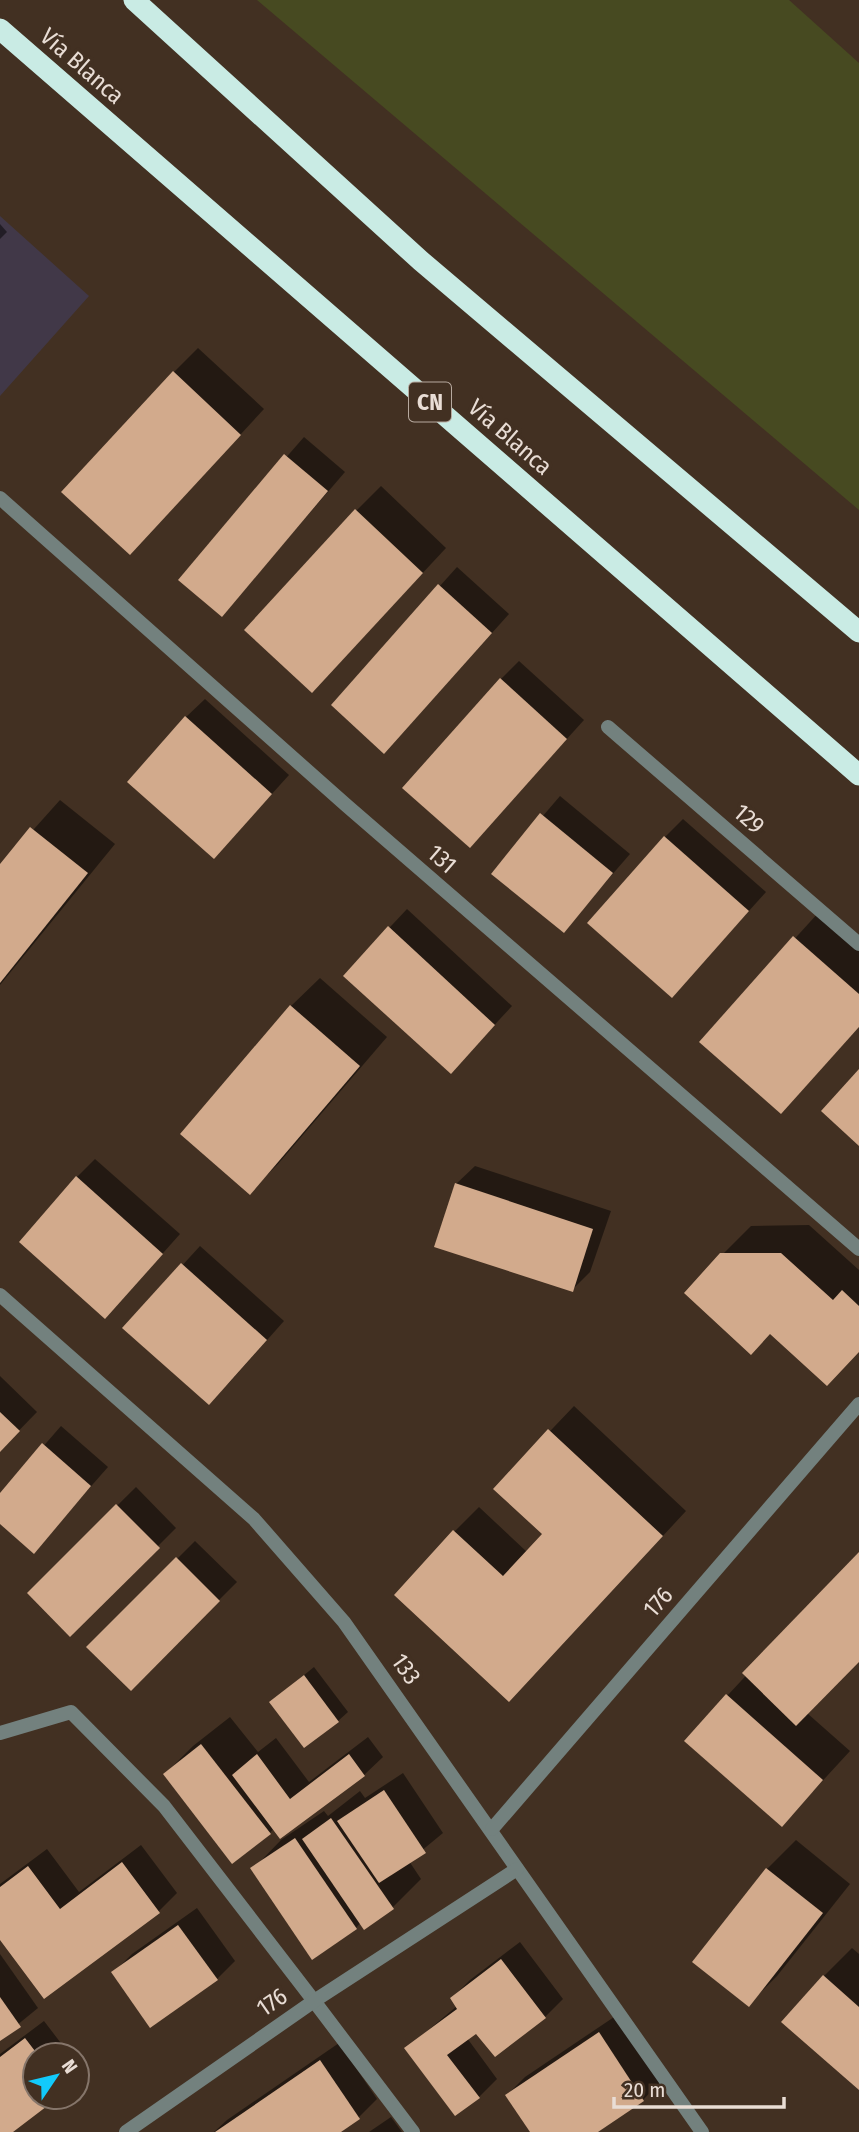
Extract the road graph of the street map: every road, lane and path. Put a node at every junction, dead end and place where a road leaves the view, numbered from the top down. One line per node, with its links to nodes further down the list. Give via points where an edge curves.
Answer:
1 (134, 0): 4 (highway, via 421,261)
2 (0, 29): 6 (highway, Vía Blanca / CN)
3 (0, 498): 8 (street, 131)
4 (859, 632)
5 (608, 727): 7 (street, 129)
6 (859, 775)
7 (859, 944)
8 (859, 1249)
9 (0, 1295): 12 (street, 133, via 254,1519 344,1622)
10 (859, 1404): 12 (street, 176)
11 (0, 1732): 14 (street, via 71,1712 164,1806)
12 (492, 1829): 13 (street, 133)
13 (517, 1869): 14 (street, 176); 17 (street, 133)
14 (314, 2001): 15 (street, 176); 16 (street)
15 (126, 2132)
16 (413, 2132)
17 (702, 2132)

